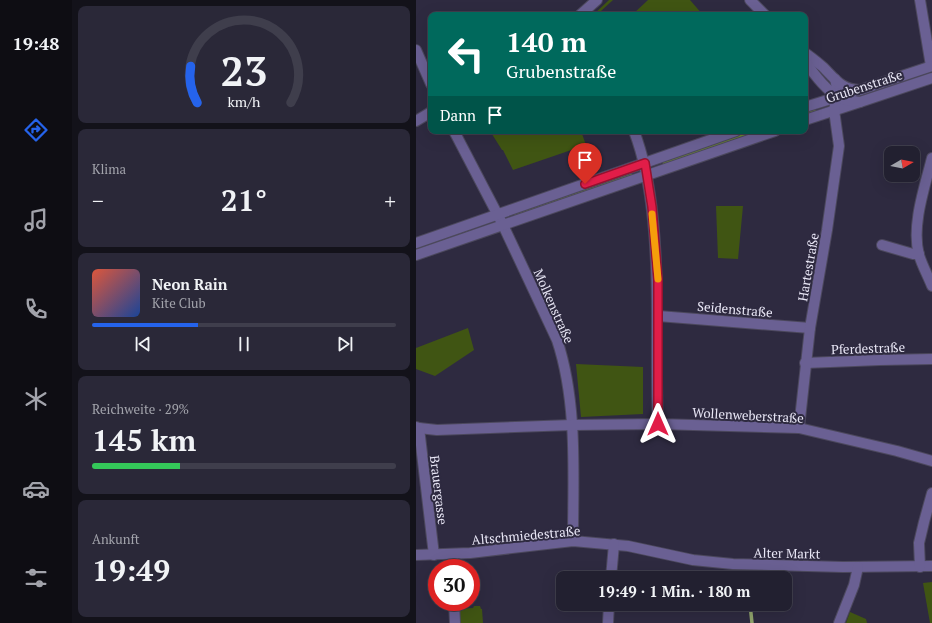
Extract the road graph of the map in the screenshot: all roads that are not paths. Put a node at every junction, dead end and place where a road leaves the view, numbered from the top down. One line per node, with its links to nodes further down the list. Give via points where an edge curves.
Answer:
1 (597, 0): 4 (street)
2 (750, 0): 5 (street)
3 (920, 0): 9 (street)
4 (583, 12)
5 (762, 12)
6 (416, 50): 10 (street)
7 (808, 55): 11 (street)
8 (808, 65): 13 (street)
9 (931, 69): 12 (street, Grubenstraße); 14 (street, Grubenstraße)
10 (428, 77)
11 (835, 79): 12 (street, via 847,88); 13 (street)
12 (860, 90): 13 (street, Grubenstraße)
13 (837, 96): 14 (street); 15 (street, Grubenstraße); 16 (street)
14 (860, 102): 16 (street, Grubenstraße)
15 (808, 106)
16 (834, 110): 18 (street, Grubenstraße); 35 (street, Hartestraße, via 839,146)
17 (428, 114): 19 (street)
18 (808, 119)
19 (416, 121)
20 (456, 134): 27 (street)
21 (635, 134): 25 (street)
22 (727, 134): 25 (street)
23 (766, 134): 26 (street)
24 (932, 158): 31 (street, via 919,214)
25 (645, 163): 26 (street); 27 (street)
26 (647, 175): 28 (street); 34 (street, via 657,260)
27 (498, 215): 28 (street); 29 (street)
28 (503, 225): 32 (street); 39 (street, Molkenstraße, via 557,340 566,376)
29 (416, 243)
30 (882, 245): 31 (street)
31 (919, 254): 33 (street)
32 (416, 255)
33 (932, 286)
34 (658, 316): 35 (street, Seidenstraße); 38 (street)
35 (810, 328): 37 (street, Hartestraße)
36 (932, 359): 37 (street, Pferdestraße)
37 (805, 363): 41 (street, Hartestraße)
38 (658, 424): 39 (street, Wollenweberstraße); 41 (street, Wollenweberstraße)
39 (572, 425): 40 (street, Wollenweberstraße, via 437,430); 44 (street, Molkenstraße)
40 (417, 427): 48 (street, Brauergasse)
41 (799, 428): 42 (street, Wollenweberstraße)
42 (932, 461)
43 (932, 493): 53 (street, via 919,543)
44 (573, 541): 45 (street, Altschmiedestraße); 46 (street, Altschmiedestraße)
45 (614, 544): 50 (street, Altschmiedestraße); 54 (street)
46 (453, 554): 48 (street, Altschmiedestraße); 49 (street)
47 (416, 555): 48 (street, Altschmiedestraße)
48 (434, 555)
49 (453, 559)
50 (715, 563): 52 (street, Alter Markt)
51 (932, 566): 53 (street, Alter Markt)
52 (858, 567): 53 (street, Alter Markt); 59 (street)
53 (920, 567)
54 (612, 571)
55 (454, 611): 57 (street)
56 (609, 611): 58 (street)
57 (455, 623)
58 (608, 623)
59 (839, 623)

